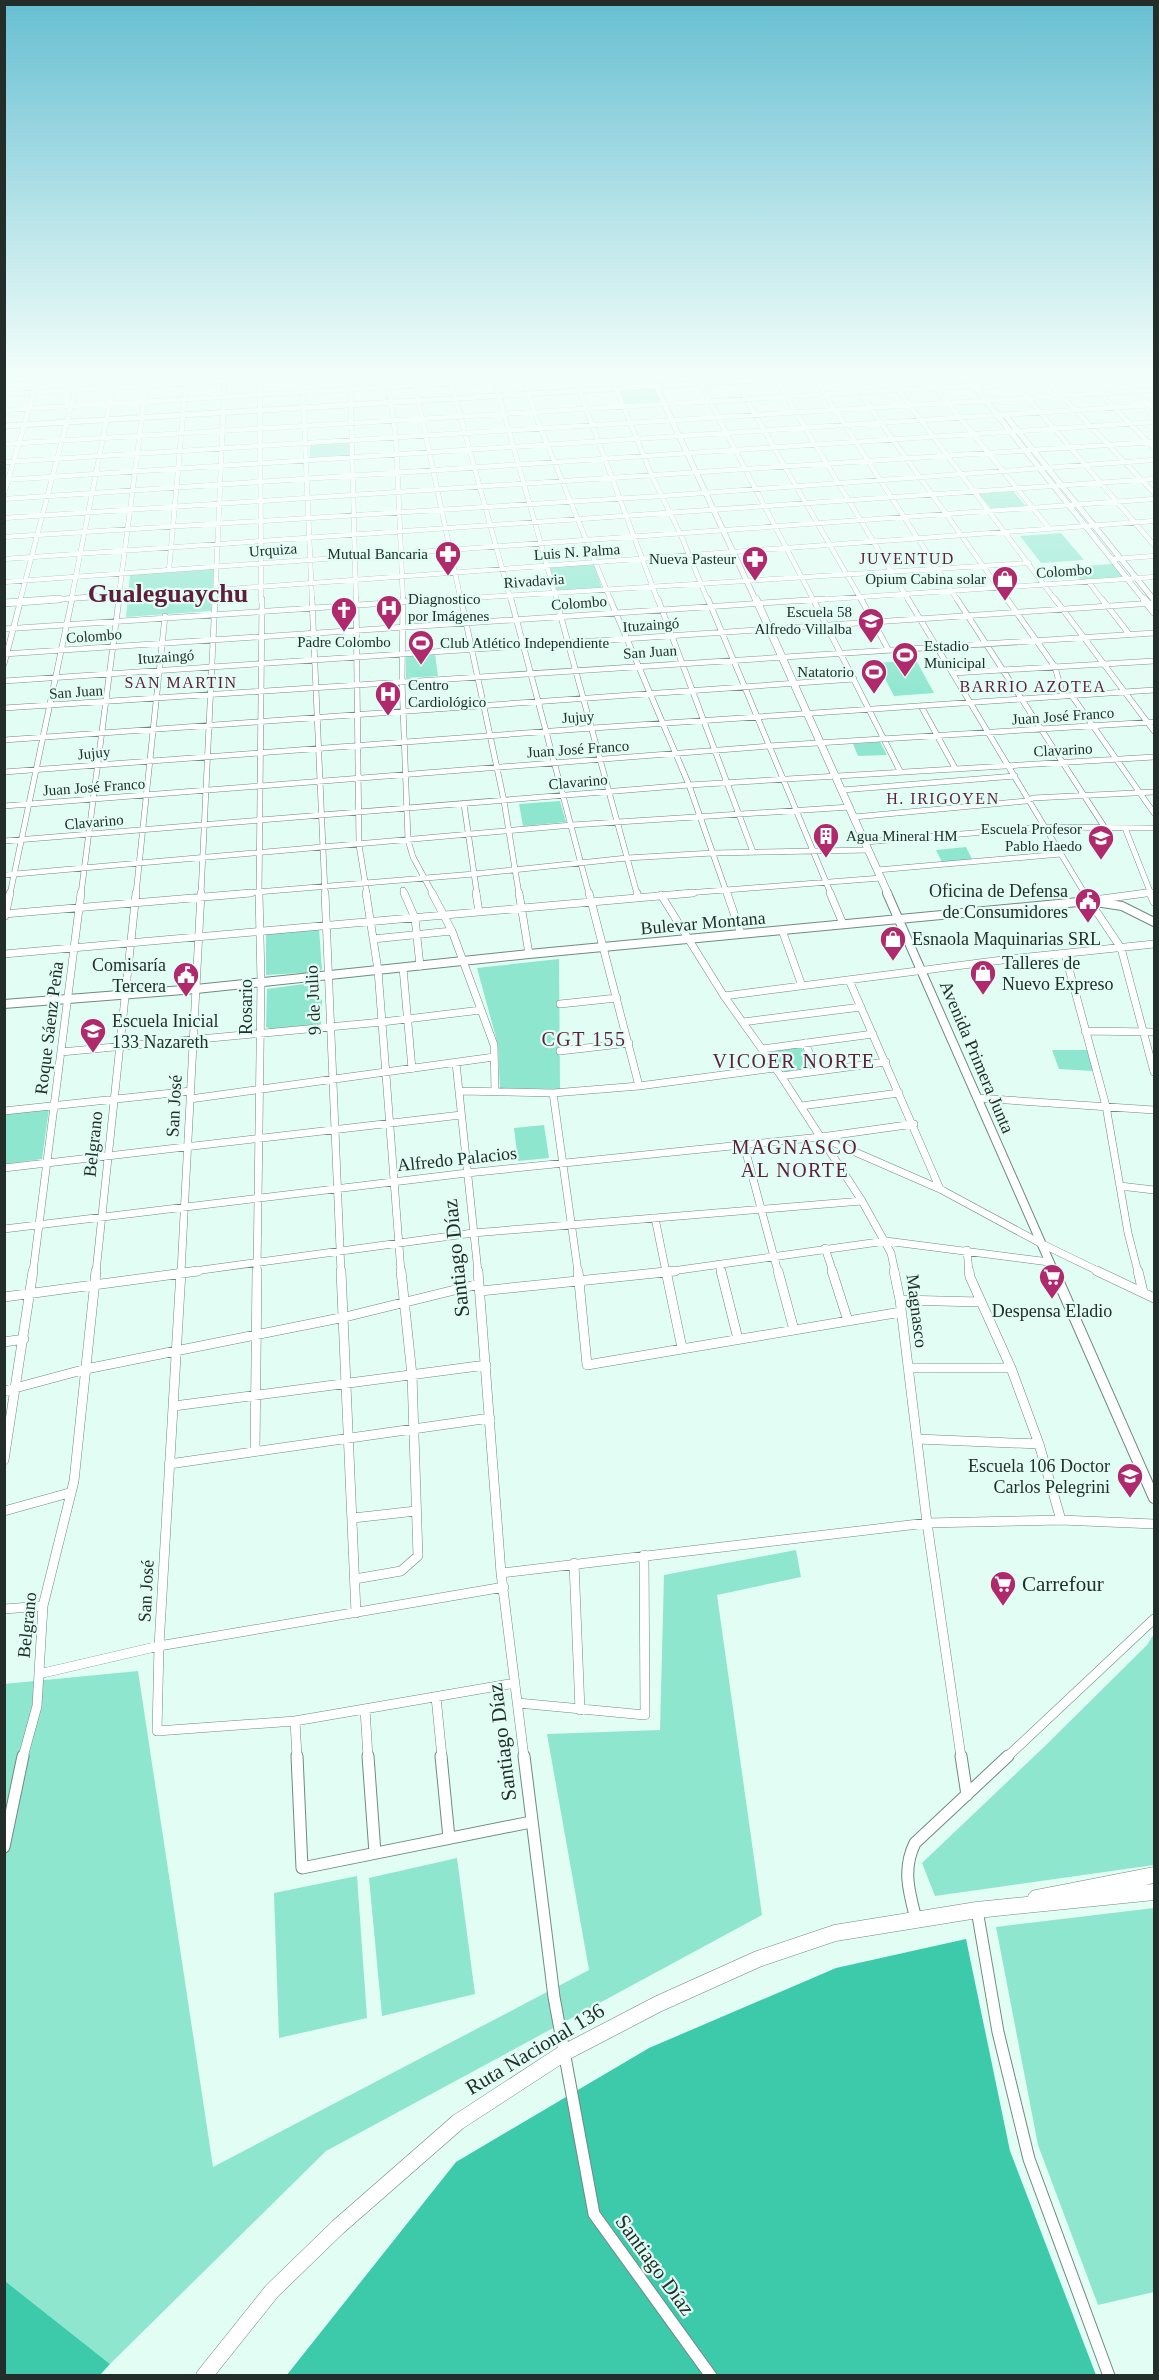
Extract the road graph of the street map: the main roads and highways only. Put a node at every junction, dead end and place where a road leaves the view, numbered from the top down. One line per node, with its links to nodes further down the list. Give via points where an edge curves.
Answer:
1 (702, 482): 8 (main road, Avenida Primera Junta)
2 (1051, 482): 5 (main road, via 1127,578)
3 (1059, 482): 5 (main road)
4 (120, 597): 6 (main road)
5 (1152, 602): 7 (main road)
6 (4, 604)
7 (1155, 612)
8 (899, 919): 9 (main road, Bulevar Montana, via 1089,901 1116,904); 10 (main road, Bulevar Montana); 11 (main road, Avenida Primera Junta)
9 (1154, 920)
10 (4, 1004)
11 (1155, 1498)
12 (1155, 1875): 14 (highway, Ruta Nacional 136)
13 (1155, 1892): 14 (highway, Ruta Nacional 136)
14 (977, 1910): 15 (highway, Ruta Nacional 136, via 836,1933 758,1959 658,2004 564,2053 458,2122 400,2171 272,2291)
15 (204, 2376)

